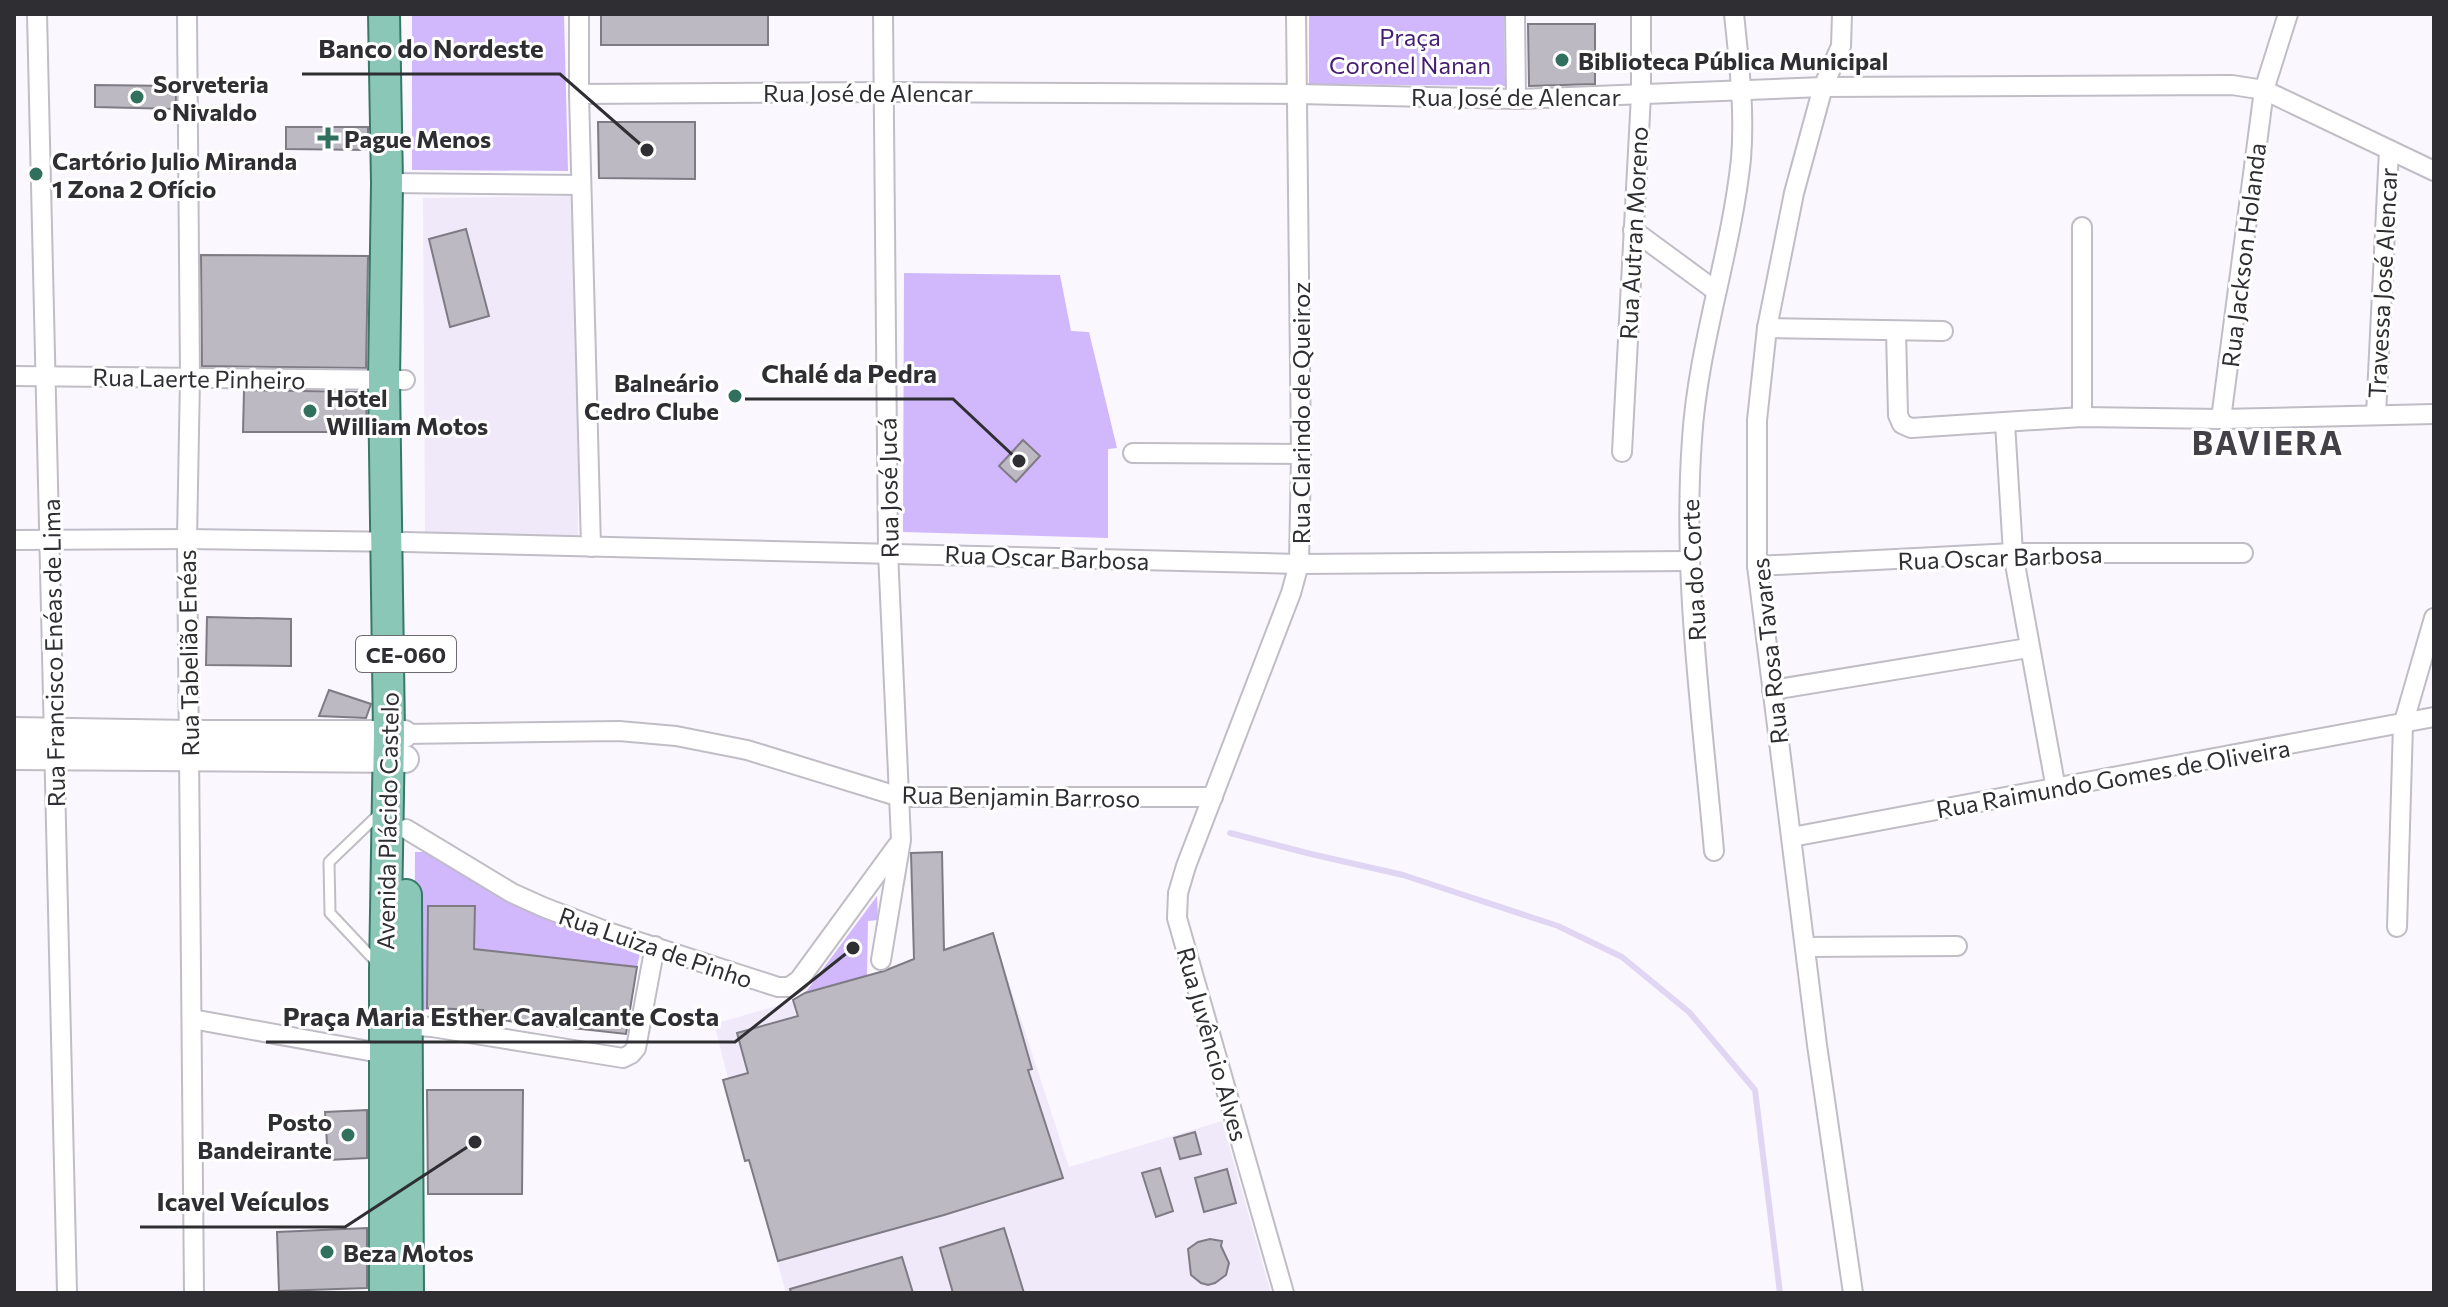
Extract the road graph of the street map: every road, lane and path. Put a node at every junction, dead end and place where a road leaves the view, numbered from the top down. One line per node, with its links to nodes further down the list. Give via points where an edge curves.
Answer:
1 (37, 14): 32 (street, Rua Francisco Enéas de Lima)
2 (187, 14): 33 (street, Rua Tabelião Enéas)
3 (384, 14): 23 (main road, Avenida Plácido Castelo / CE-060)
4 (402, 14): 23 (main road, Avenida Plácido Castelo / CE-060)
5 (579, 14): 17 (street)
6 (883, 14): 16 (street, Rua José Jucá)
7 (1296, 14): 18 (street, Rua Clarindo de Queiroz)
8 (1515, 14): 20 (street)
9 (1641, 14): 19 (street, Rua Autran Moreno)
10 (1734, 14): 15 (street, Rua do Corte)
11 (1842, 14): 13 (street, Rua Rosa Tavares, via 1841,46)
12 (2288, 14): 14 (street, Rua Jackson Holanda)
13 (1823, 87): 14 (street, Rua José de Alencar, via 2181,84); 15 (street, Rua José de Alencar); 28 (street, Rua Rosa Tavares, via 1794,193)
14 (2264, 90): 21 (street, Rua José de Alencar); 38 (street, Rua Jackson Holanda)
15 (1742, 91): 19 (street, Rua José de Alencar); 27 (street, Rua do Corte, via 1741,157)
16 (885, 92): 17 (street, Rua José de Alencar); 18 (street, Rua José de Alencar); 48 (street, Rua José Jucá)
17 (579, 94): 24 (street)
18 (1298, 94): 20 (street, Rua José de Alencar); 42 (street, Rua Clarindo de Queiroz)
19 (1641, 95): 20 (street, Rua José de Alencar); 26 (street, Rua Autran Moreno)
20 (1516, 99)
21 (2389, 150): 22 (street, Rua José de Alencar); 36 (street, Travessa José Alencar)
22 (2434, 171)
23 (395, 183): 24 (street); 34 (main road, Avenida Plácido Castelo / CE-060)
24 (581, 185): 47 (street)
25 (2082, 227): 37 (street)
26 (1633, 230): 27 (street); 40 (street, Rua Autran Moreno)
27 (1716, 291): 51 (street, Rua do Corte, via 1692,436)
28 (1767, 328): 29 (street); 53 (street, Rua Rosa Tavares, via 1757,420)
29 (1896, 331): 30 (street); 39 (street, via 1902,424 1911,428)
30 (1943, 331)
31 (14, 376): 32 (street, Rua Laerte Pinheiro)
32 (47, 376): 33 (street, Rua Laerte Pinheiro); 45 (street, Rua Francisco Enéas de Lima)
33 (190, 378): 34 (street, Rua Laerte Pinheiro); 43 (street, Rua Tabelião Enéas)
34 (395, 380): 46 (main road, Avenida Plácido Castelo / CE-060)
35 (2434, 414): 36 (street)
36 (2376, 415): 38 (street)
37 (2082, 417): 38 (street); 39 (street)
38 (2221, 419)
39 (2005, 423): 49 (street)
40 (1622, 452)
41 (1133, 453): 42 (street)
42 (1301, 454): 52 (street, Rua Clarindo de Queiroz)
43 (187, 539): 45 (street, Rua Oscar Barbosa); 46 (street, Rua Oscar Barbosa); 61 (street, Rua Tabelião Enéas)
44 (14, 540): 45 (street, Rua Oscar Barbosa)
45 (51, 540): 60 (street, Rua Francisco Enéas de Lima)
46 (396, 542): 47 (street, Rua Oscar Barbosa); 62 (main road, Avenida Plácido Castelo / CE-060)
47 (591, 547): 48 (street, Rua Oscar Barbosa)
48 (888, 552): 52 (street, Rua Oscar Barbosa); 65 (street, Rua José Jucá)
49 (2013, 553): 50 (street, Rua Oscar Barbosa); 53 (street, Rua Oscar Barbosa); 55 (street)
50 (2243, 553)
51 (1689, 561): 52 (street, Rua Oscar Barbosa); 70 (street, Rua do Corte)
52 (1299, 564): 66 (street, Rua Clarindo de Queiroz)
53 (1757, 566): 56 (street, Rua Rosa Tavares)
54 (2434, 618): 58 (street)
55 (2028, 648): 56 (street); 64 (street)
56 (1772, 690): 68 (street, Rua Rosa Tavares)
57 (2434, 717): 58 (street, Rua Raimundo Gomes de Oliveira)
58 (2403, 725): 64 (street, Rua Raimundo Gomes de Oliveira); 71 (street)
59 (14, 731): 60 (main road)
60 (54, 744): 61 (main road); 63 (main road); 81 (street, Rua Francisco Enéas de Lima)
61 (190, 746): 62 (main road); 77 (street, Rua Tabelião Enéas)
62 (397, 746): 65 (street, Rua Benjamin Barroso, via 619,731 676,736 747,750); 67 (main road, Avenida Plácido Castelo / CE-060)
63 (14, 756)
64 (2056, 789): 68 (street, Rua Raimundo Gomes de Oliveira)
65 (900, 797): 66 (street, Rua Benjamin Barroso); 69 (street, Rua José Jucá)
66 (1213, 797): 85 (street, Rua Juvêncio Alves, via 1186,866 1177,918)
67 (397, 818): 72 (street, Rua Luiza de Pinho, via 532,903); 76 (main road, Avenida Plácido Castelo / CE-060); 76 (lane, via 329,862 330,913); 78 (main road, Avenida Plácido Castelo / CE-060)
68 (1792, 837): 74 (street, Rua Rosa Tavares)
69 (901, 840): 72 (street, Rua Luiza de Pinho, via 826,946 789,987 764,984); 75 (street, Rua José Jucá)
70 (1714, 851)
71 (2397, 927)
72 (655, 946): 78 (street, via 636,1048 623,1058)
73 (1957, 946): 74 (street)
74 (1806, 947): 86 (street, Rua Rosa Tavares)
75 (881, 960)
76 (385, 971): 78 (main road, Avenida Plácido Castelo / CE-060)
77 (192, 1019): 79 (street); 82 (street, Rua Tabelião Enéas)
78 (396, 1025): 79 (main road, Avenida Plácido Castelo / CE-060)
79 (396, 1055): 80 (main road, Avenida Plácido Castelo / CE-060)
80 (396, 1260): 83 (main road, Avenida Plácido Castelo / CE-060); 84 (main road, Avenida Plácido Castelo / CE-060)
81 (67, 1293)
82 (194, 1293)
83 (385, 1293)
84 (408, 1293)
85 (1284, 1293)
86 (1853, 1293)

